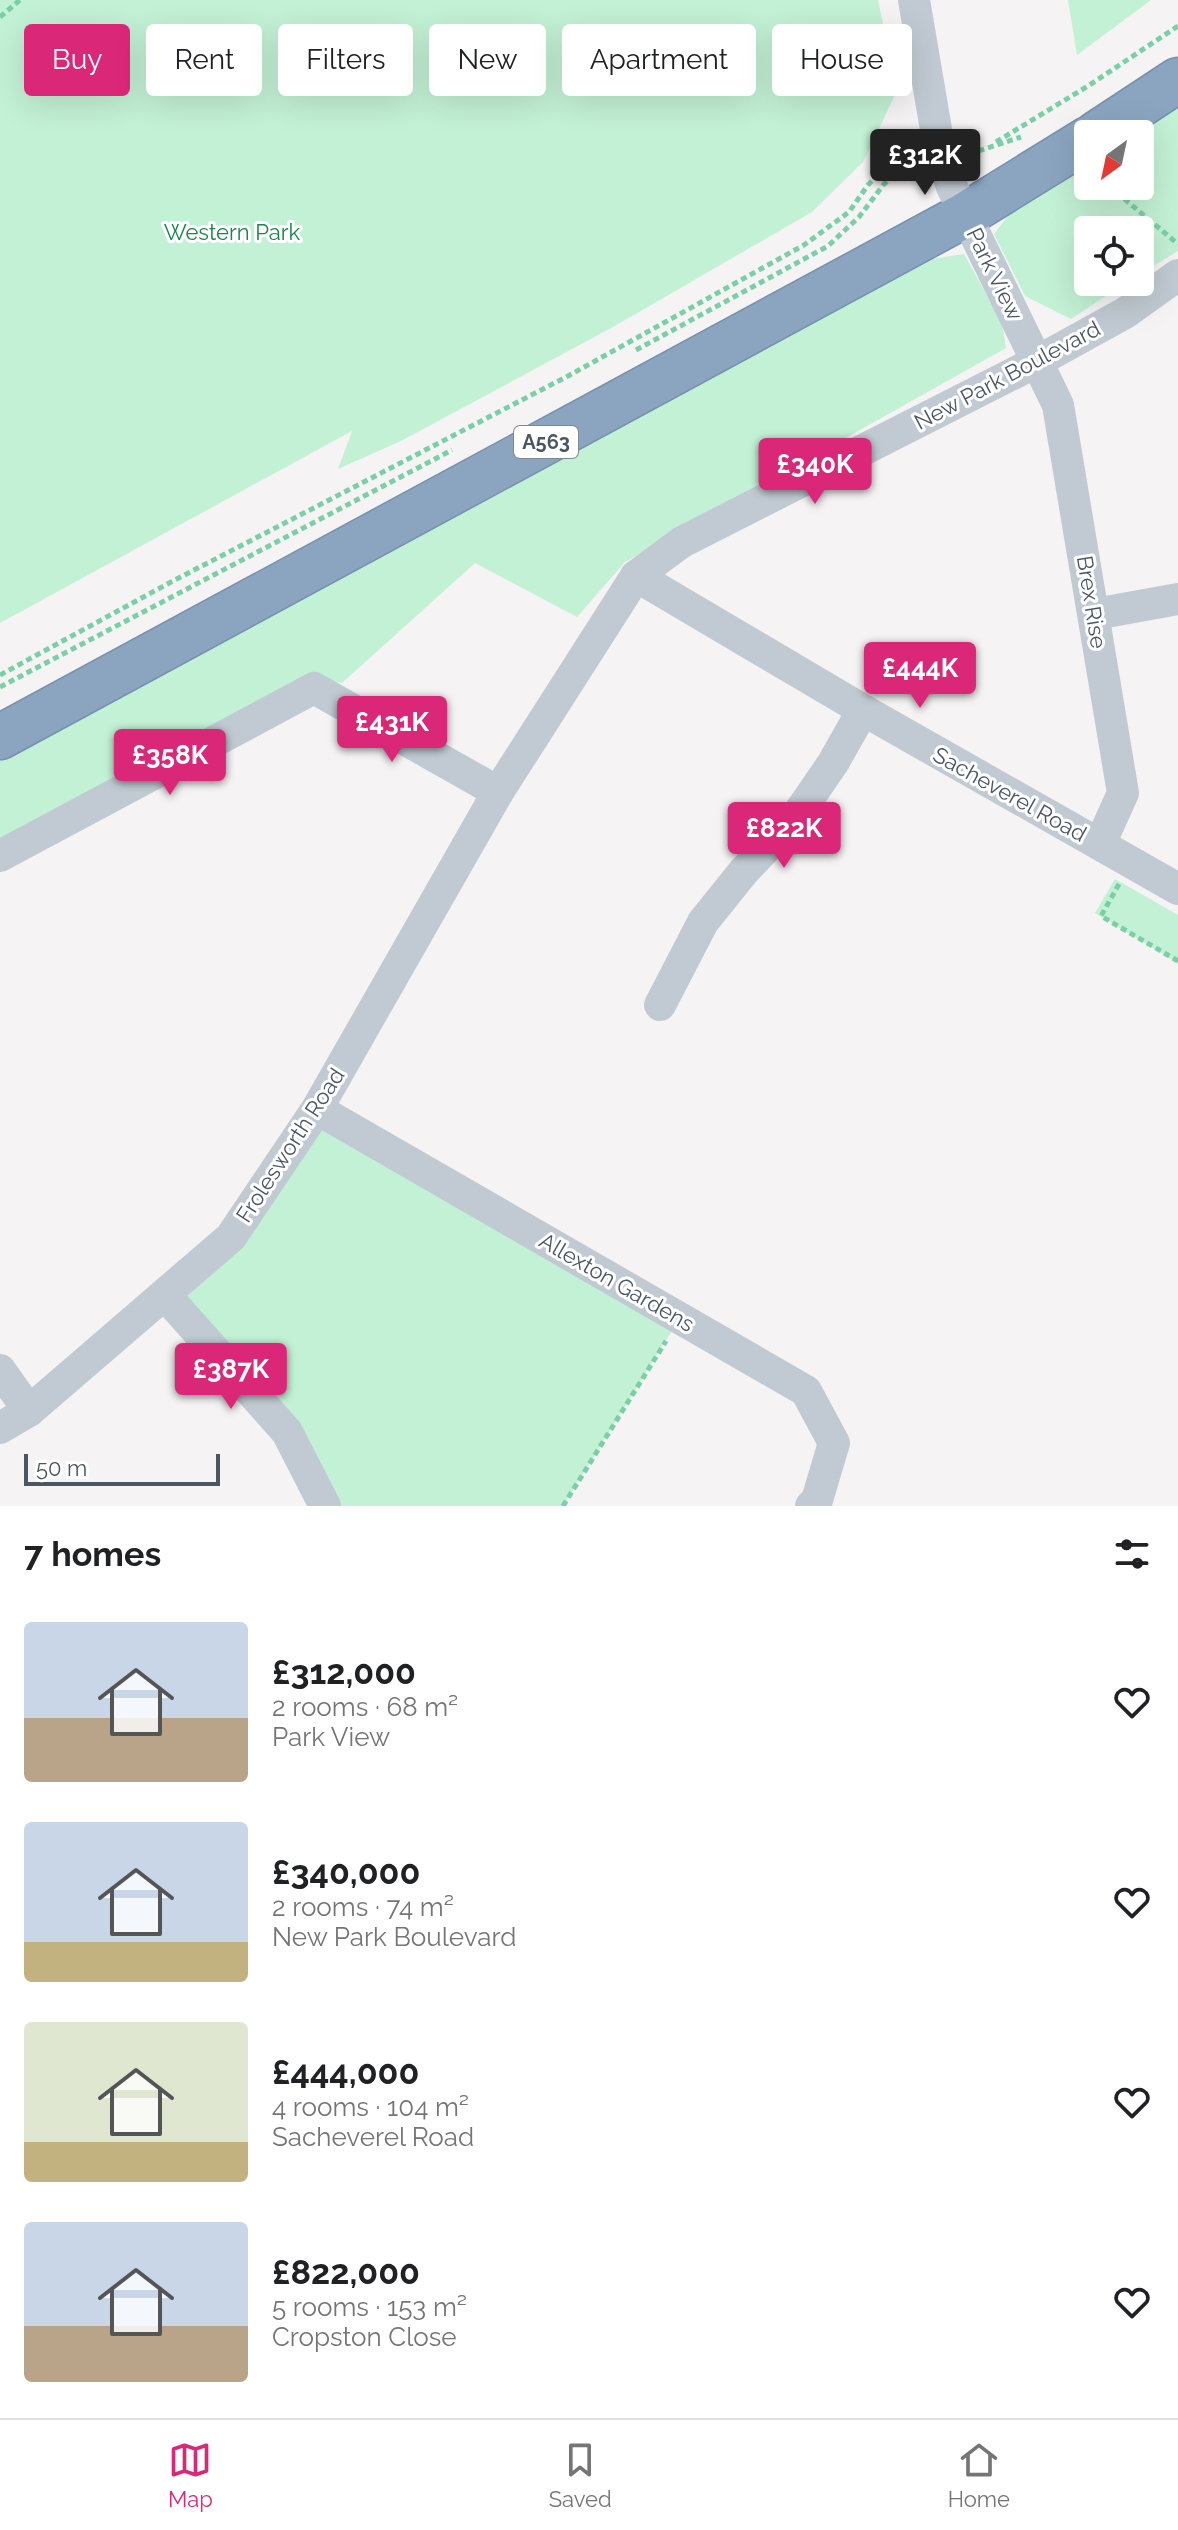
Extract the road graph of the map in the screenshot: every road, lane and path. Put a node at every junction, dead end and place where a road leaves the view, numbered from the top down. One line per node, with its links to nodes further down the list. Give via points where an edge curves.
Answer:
1 (20, 0): 3 (path)
2 (914, 0): 8 (street, Park View)
3 (0, 17)
4 (1178, 26): 9 (path)
5 (1178, 80): 6 (highway)
6 (1117, 120)
7 (1030, 133): 9 (path)
8 (938, 141): 9 (path, via 970,154); 12 (street, Park View); 15 (path, via 884,184 828,246); 21 (path, via 891,161 849,212 804,245 568,376)
9 (988, 146)
10 (1074, 148): 12 (highway, A563)
11 (1126, 200): 13 (path)
12 (965, 215): 16 (street, Park View); 24 (highway, A563)
13 (1178, 244)
14 (1178, 275): 16 (street, New Park Boulevard, via 1125,313)
15 (636, 351)
16 (1038, 361): 18 (street, New Park Boulevard, via 682,542); 20 (street, Brex Rise, via 1058,405)
17 (456, 448): 22 (path)
18 (636, 576): 23 (street, Sacheverel Road); 25 (street, New Park Boulevard)
19 (1178, 599): 20 (street)
20 (1095, 614): 26 (street, Brex Rise, via 1123,793)
21 (0, 675)
22 (0, 687)
23 (863, 710): 26 (street, Sacheverel Road); 31 (street, via 796,817 703,922)
24 (0, 737)
25 (498, 792): 27 (street, via 314,688); 32 (street, Frolesworth Road)
26 (1100, 844): 28 (street, Sacheverel Road)
27 (0, 856)
28 (1131, 862): 29 (street, Sacheverel Road); 30 (path, via 1101,916)
29 (1178, 889)
30 (1178, 961)
31 (660, 1005)
32 (317, 1109): 33 (street, Frolesworth Road, via 231,1237); 34 (street, Allexton Gardens)
33 (166, 1296): 36 (street, Frolesworth Road); 38 (street, via 287,1432)
34 (680, 1318): 39 (path); 40 (street, Allexton Gardens, via 806,1391 834,1443)
35 (0, 1370): 36 (street)
36 (29, 1411): 37 (street, Frolesworth Road)
37 (0, 1428)
38 (325, 1506)
39 (563, 1506)
40 (811, 1506)

